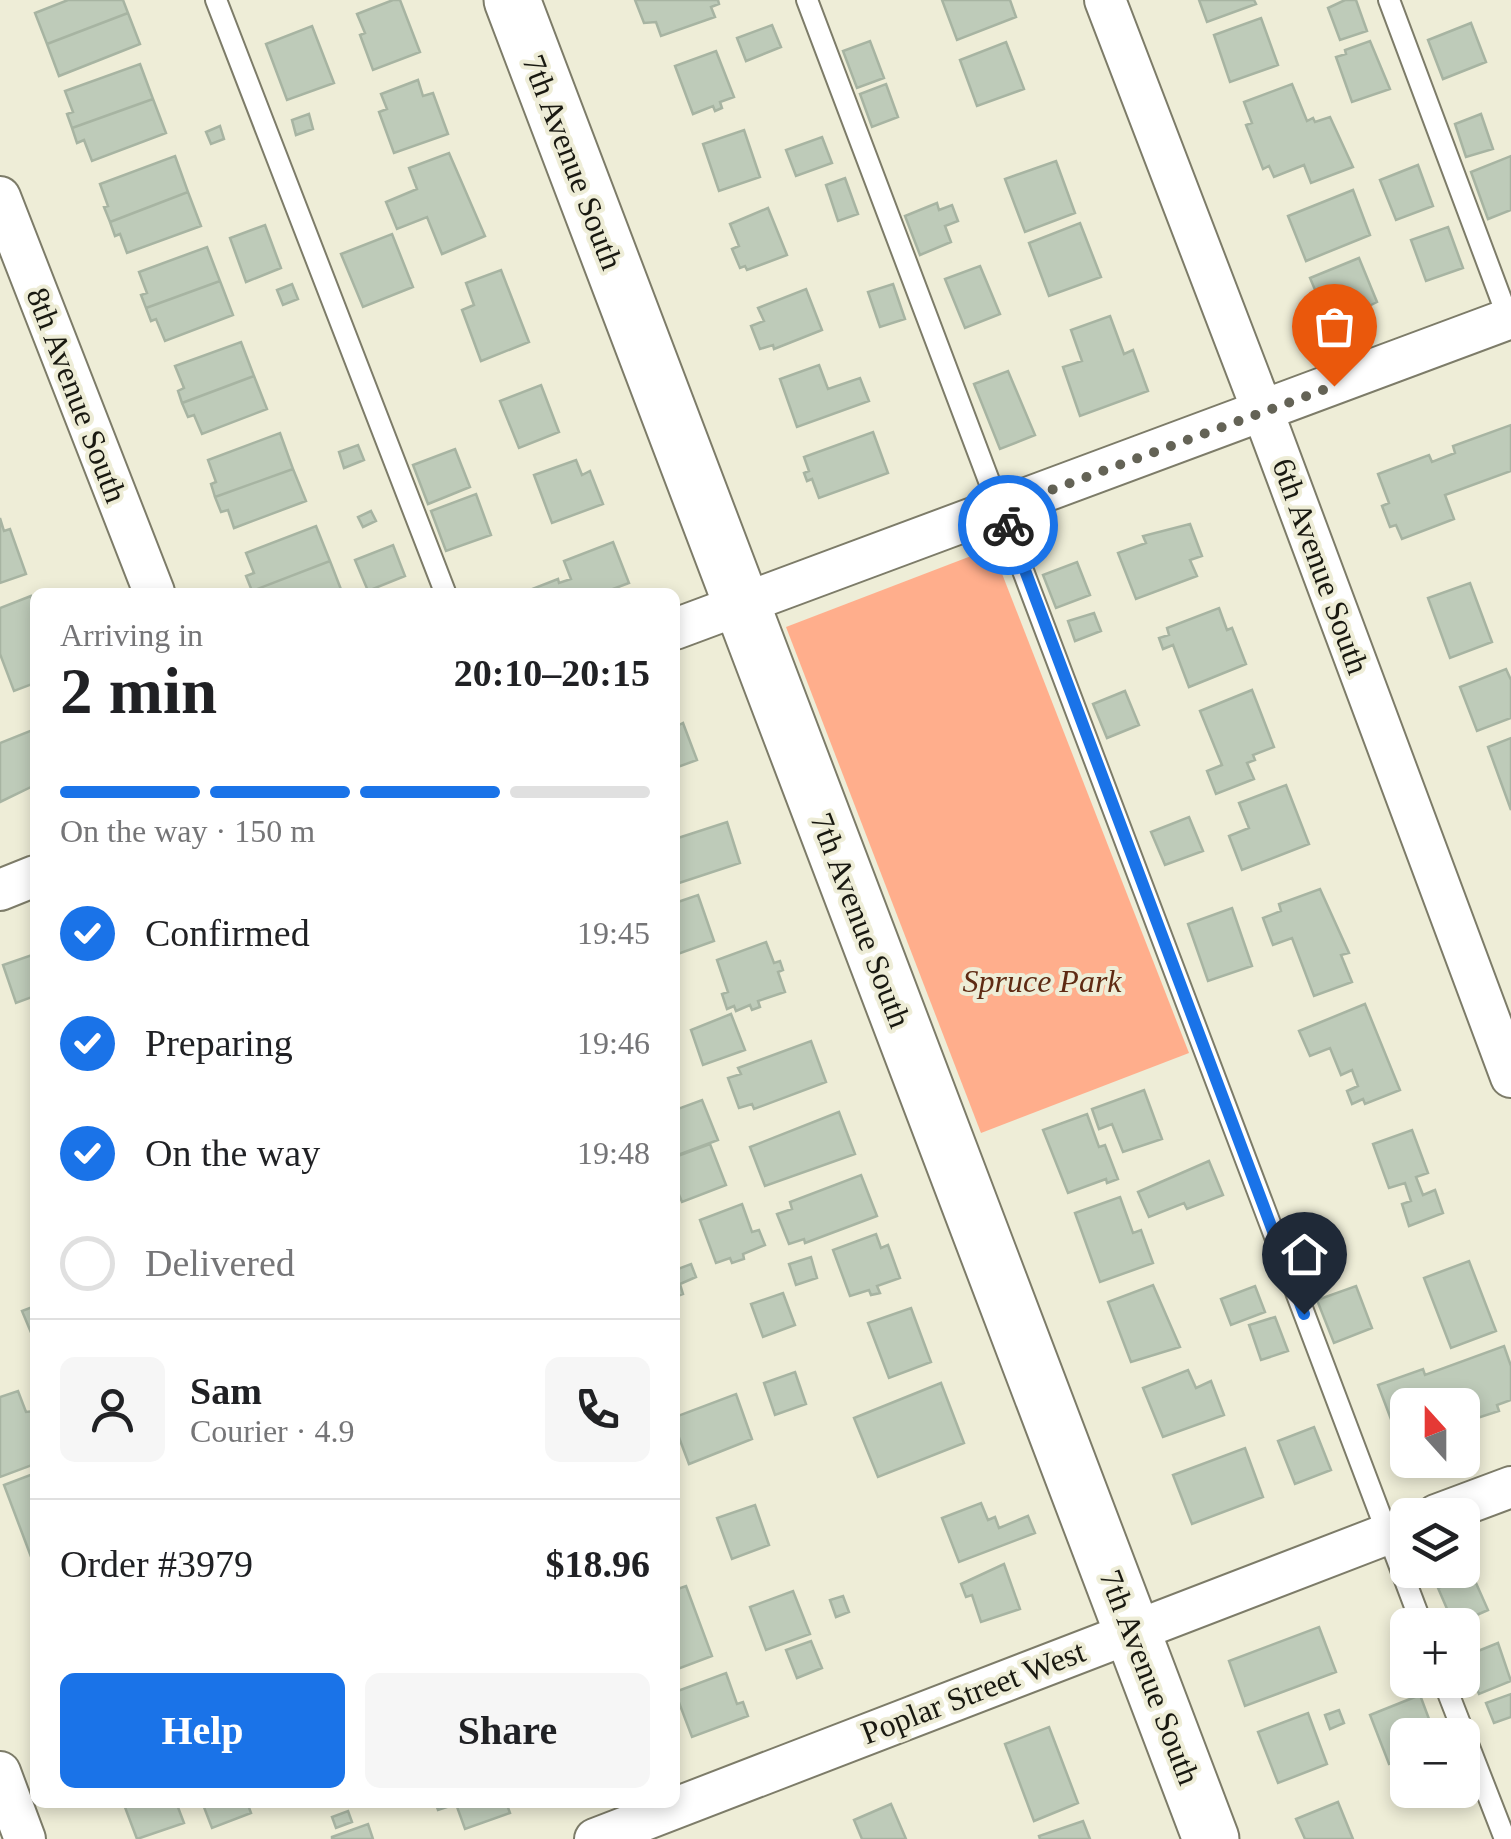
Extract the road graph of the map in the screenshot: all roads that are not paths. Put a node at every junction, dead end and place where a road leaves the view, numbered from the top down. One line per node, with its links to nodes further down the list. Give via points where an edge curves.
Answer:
1 (216, 0): 11 (lane)
2 (512, 0): 12 (street, 7th Avenue South)
3 (807, 0): 9 (lane)
4 (1105, 0): 8 (street, 6th Avenue South)
5 (1388, 0): 7 (lane)
6 (0, 196): 10 (street, 8th Avenue South)
7 (1510, 321): 8 (street)
8 (1263, 412): 9 (street); 16 (street, 6th Avenue South)
9 (1002, 508): 12 (street); 19 (lane)
10 (152, 588)
11 (443, 588)
12 (741, 604): 13 (street); 21 (street, 7th Avenue South)
13 (680, 627)
14 (30, 878): 15 (street)
15 (0, 890)
16 (1511, 1077)
17 (1511, 1487): 18 (street)
18 (1480, 1499)
19 (1390, 1512)
20 (1390, 1533): 21 (street, Poplar Street West)
21 (1132, 1630): 24 (street, Poplar Street West); 28 (street, 7th Avenue South)
22 (1450, 1698): 29 (lane)
23 (0, 1772): 27 (street)
24 (680, 1803)
25 (667, 1808): 26 (street, Poplar Street West)
26 (617, 1827)
27 (25, 1839)
28 (1211, 1839)
29 (1505, 1839)

